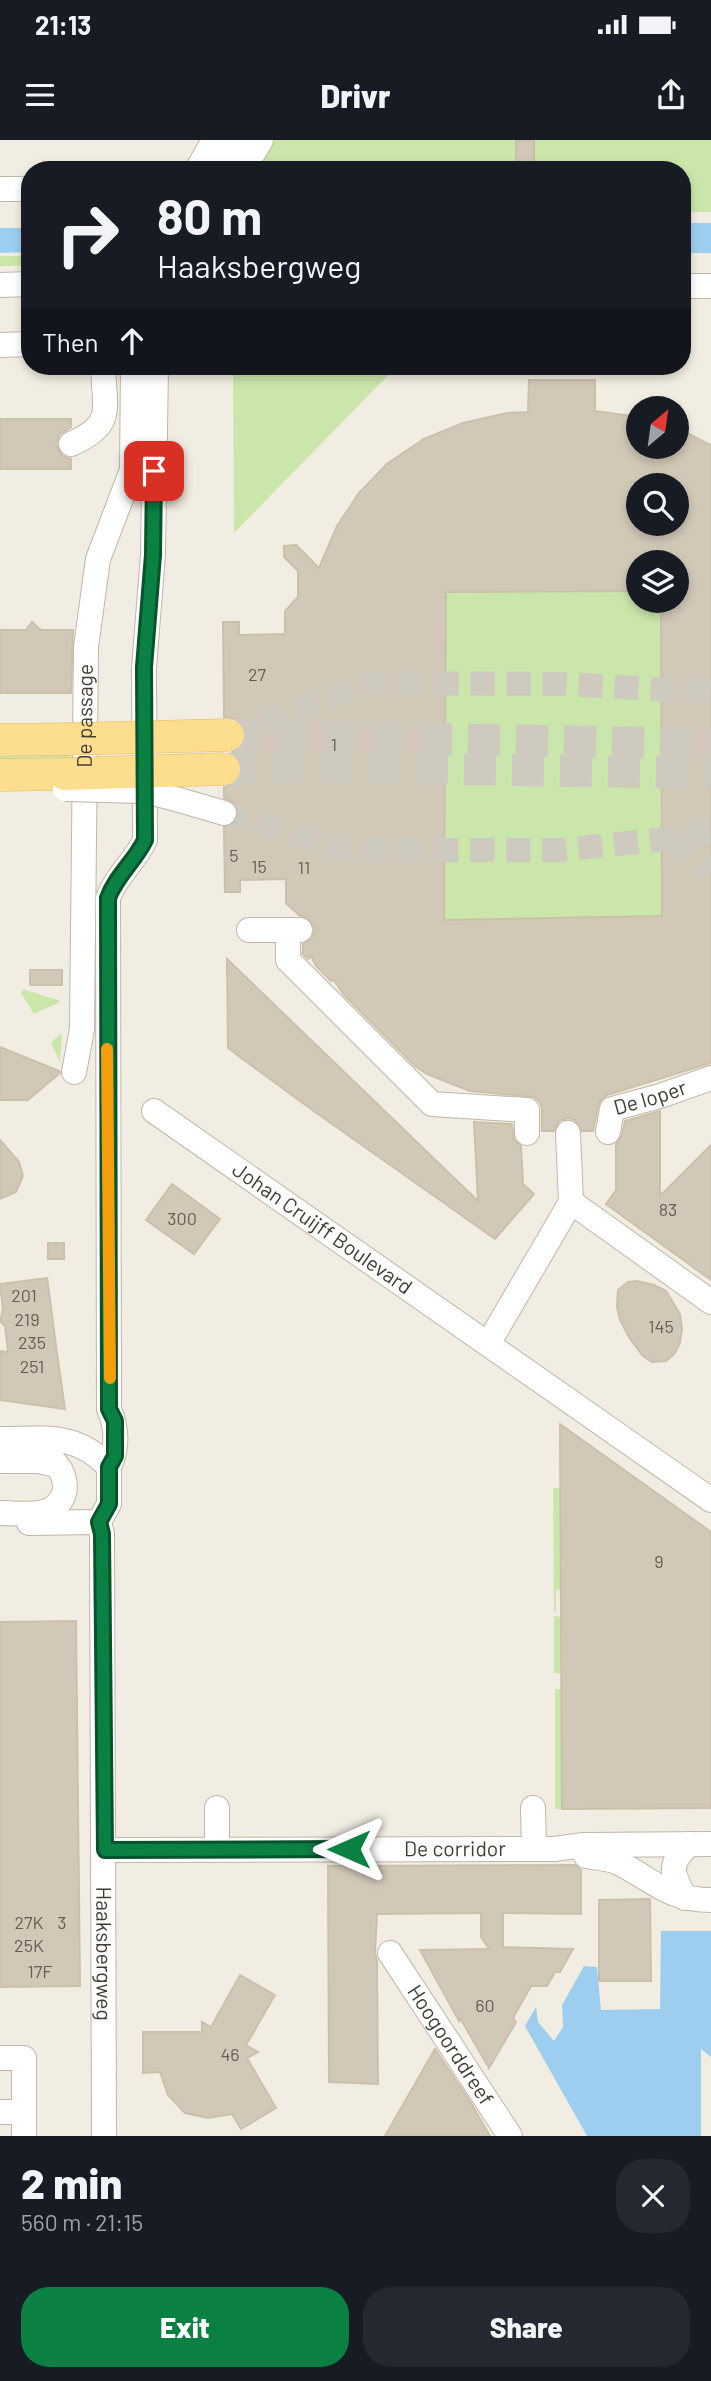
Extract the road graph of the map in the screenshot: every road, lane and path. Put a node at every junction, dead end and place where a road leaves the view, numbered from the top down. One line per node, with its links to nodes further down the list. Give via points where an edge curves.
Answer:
1 (214, 140): 4 (street)
2 (238, 140): 5 (street)
3 (261, 140): 6 (street)
4 (202, 161)
5 (225, 161)
6 (248, 161)
7 (0, 189): 8 (street)
8 (21, 189)
9 (0, 285): 10 (street)
10 (21, 285)
11 (691, 286): 12 (street)
12 (711, 286)
13 (21, 344): 14 (street)
14 (0, 345)
15 (103, 375): 18 (street, via 102,424)
16 (133, 375): 26 (street, De passage, via 132,470 98,559 86,647 82,1029)
17 (156, 375): 35 (street, via 153,555 144,667 145,840 108,898)
18 (71, 444)
19 (228, 735): 20 (main road, bridge)
20 (0, 740)
21 (224, 769): 23 (main road, bridge)
22 (8, 775): 23 (main road)
23 (65, 781): 24 (street, bridge, via 144,791)
24 (224, 813)
25 (249, 930): 30 (street, via 294,930 288,960 432,1104 527,1110)
26 (74, 1072)
27 (711, 1078): 29 (street, De loper, via 612,1109)
28 (154, 1111): 34 (street, Johan Cruijff Boulevard)
29 (608, 1132)
30 (527, 1133)
31 (568, 1133): 32 (street)
32 (571, 1202): 33 (street); 34 (street)
33 (711, 1302)
34 (488, 1344): 41 (street, Johan Cruijff Boulevard)
35 (109, 1409): 37 (street, via 93,1437); 40 (street, via 115,1421 115,1456)
36 (38, 1439): 37 (street); 38 (street); 39 (street)
37 (80, 1444): 40 (street)
38 (1, 1450): 39 (street)
39 (55, 1465): 42 (street, via 65,1488 52,1509)
40 (109, 1467): 43 (street, via 109,1504)
41 (711, 1500)
42 (0, 1513)
43 (99, 1522): 44 (street); 49 (street, Haaksbergweg)
44 (0, 1523)
45 (217, 1808): 50 (street)
46 (533, 1808): 48 (street)
47 (700, 1844): 48 (street, De corridor); 51 (street, De corridor, via 676,1857 674,1869)
48 (544, 1848): 50 (street, De corridor); 51 (street, De corridor, via 616,1861 662,1890)
49 (105, 1850): 50 (street, De corridor); 55 (street, Haaksbergweg)
50 (217, 1850)
51 (701, 1897)
52 (390, 1953): 56 (street, Hoogoorddreef)
53 (0, 2058): 54 (street, via 24,2058)
54 (16, 2120)
55 (104, 2136)
56 (510, 2136)

